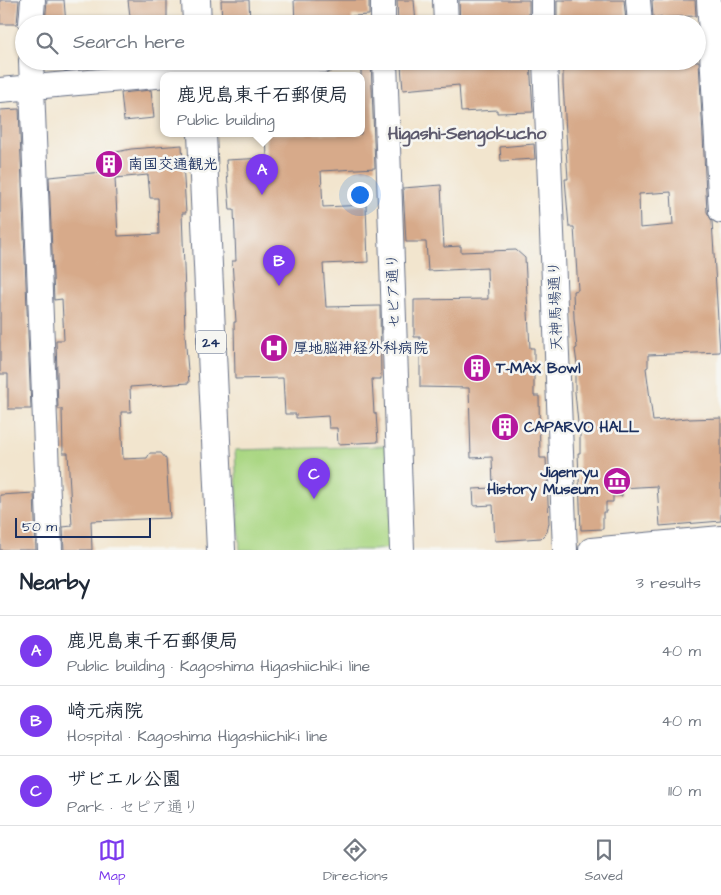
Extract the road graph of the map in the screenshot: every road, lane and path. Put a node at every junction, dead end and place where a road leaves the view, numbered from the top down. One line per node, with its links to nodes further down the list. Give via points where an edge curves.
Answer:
1 (33, 0): 8 (street)
2 (196, 0): 9 (main road)
3 (383, 0): 10 (street)
4 (445, 0): 11 (street)
5 (542, 0): 12 (street)
6 (638, 0): 13 (street)
7 (709, 0): 14 (street)
8 (32, 15)
9 (197, 15)
10 (384, 15)
11 (446, 15)
12 (543, 15)
13 (639, 15)
14 (710, 28): 24 (street)
15 (31, 70): 21 (street)
16 (199, 70): 19 (street)
17 (385, 70): 28 (street, セピア通り)
18 (545, 70): 29 (street, 天神馬場通り)
19 (179, 72)
20 (160, 74): 21 (street)
21 (31, 87): 22 (street); 26 (street)
22 (0, 90)
23 (202, 137): 27 (main road, 24)
24 (721, 211)
25 (721, 538): 30 (street)
26 (50, 550)
27 (220, 550)
28 (402, 550)
29 (564, 550)
30 (591, 550)

